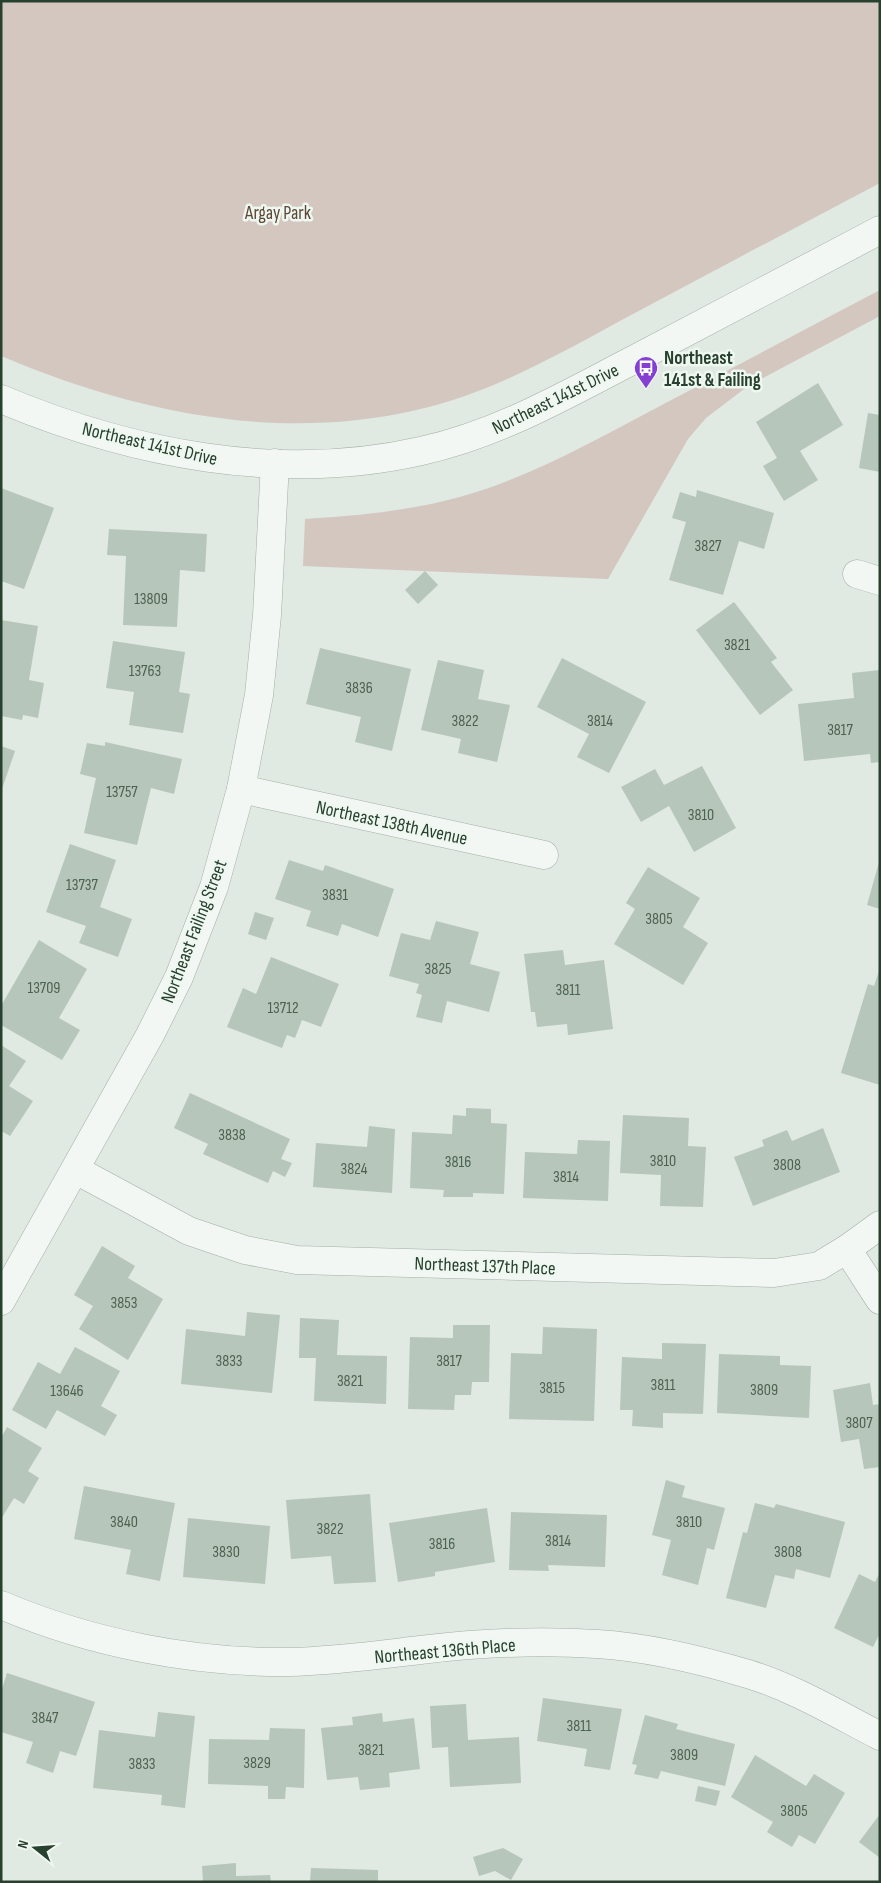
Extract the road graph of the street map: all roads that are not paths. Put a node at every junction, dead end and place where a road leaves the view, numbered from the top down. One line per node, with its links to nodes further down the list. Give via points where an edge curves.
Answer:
1 (880, 230): 3 (street, Northeast 141st Drive, via 528,415 459,441 387,458 310,466)
2 (1, 399): 3 (street, Northeast 141st Drive, via 104,437 238,462)
3 (275, 463): 4 (street, Northeast Failing Street, via 267,616 259,695)
4 (241, 789): 5 (street, Northeast 138th Avenue); 6 (street, Northeast Failing Street, via 214,888 179,977)
5 (544, 855)
6 (76, 1170): 8 (street, Northeast 137th Place, via 189,1231 245,1250 297,1260 774,1273 819,1266); 10 (street, Northeast Failing Street)
7 (880, 1225): 8 (street, Northeast 137th Place)
8 (847, 1249): 9 (street)
9 (880, 1300)
10 (1, 1301)
11 (1, 1605): 12 (street, Northeast 136th Place, via 94,1637 222,1660 290,1662 490,1644 567,1642 636,1649 749,1674 807,1698)
12 (880, 1736)

